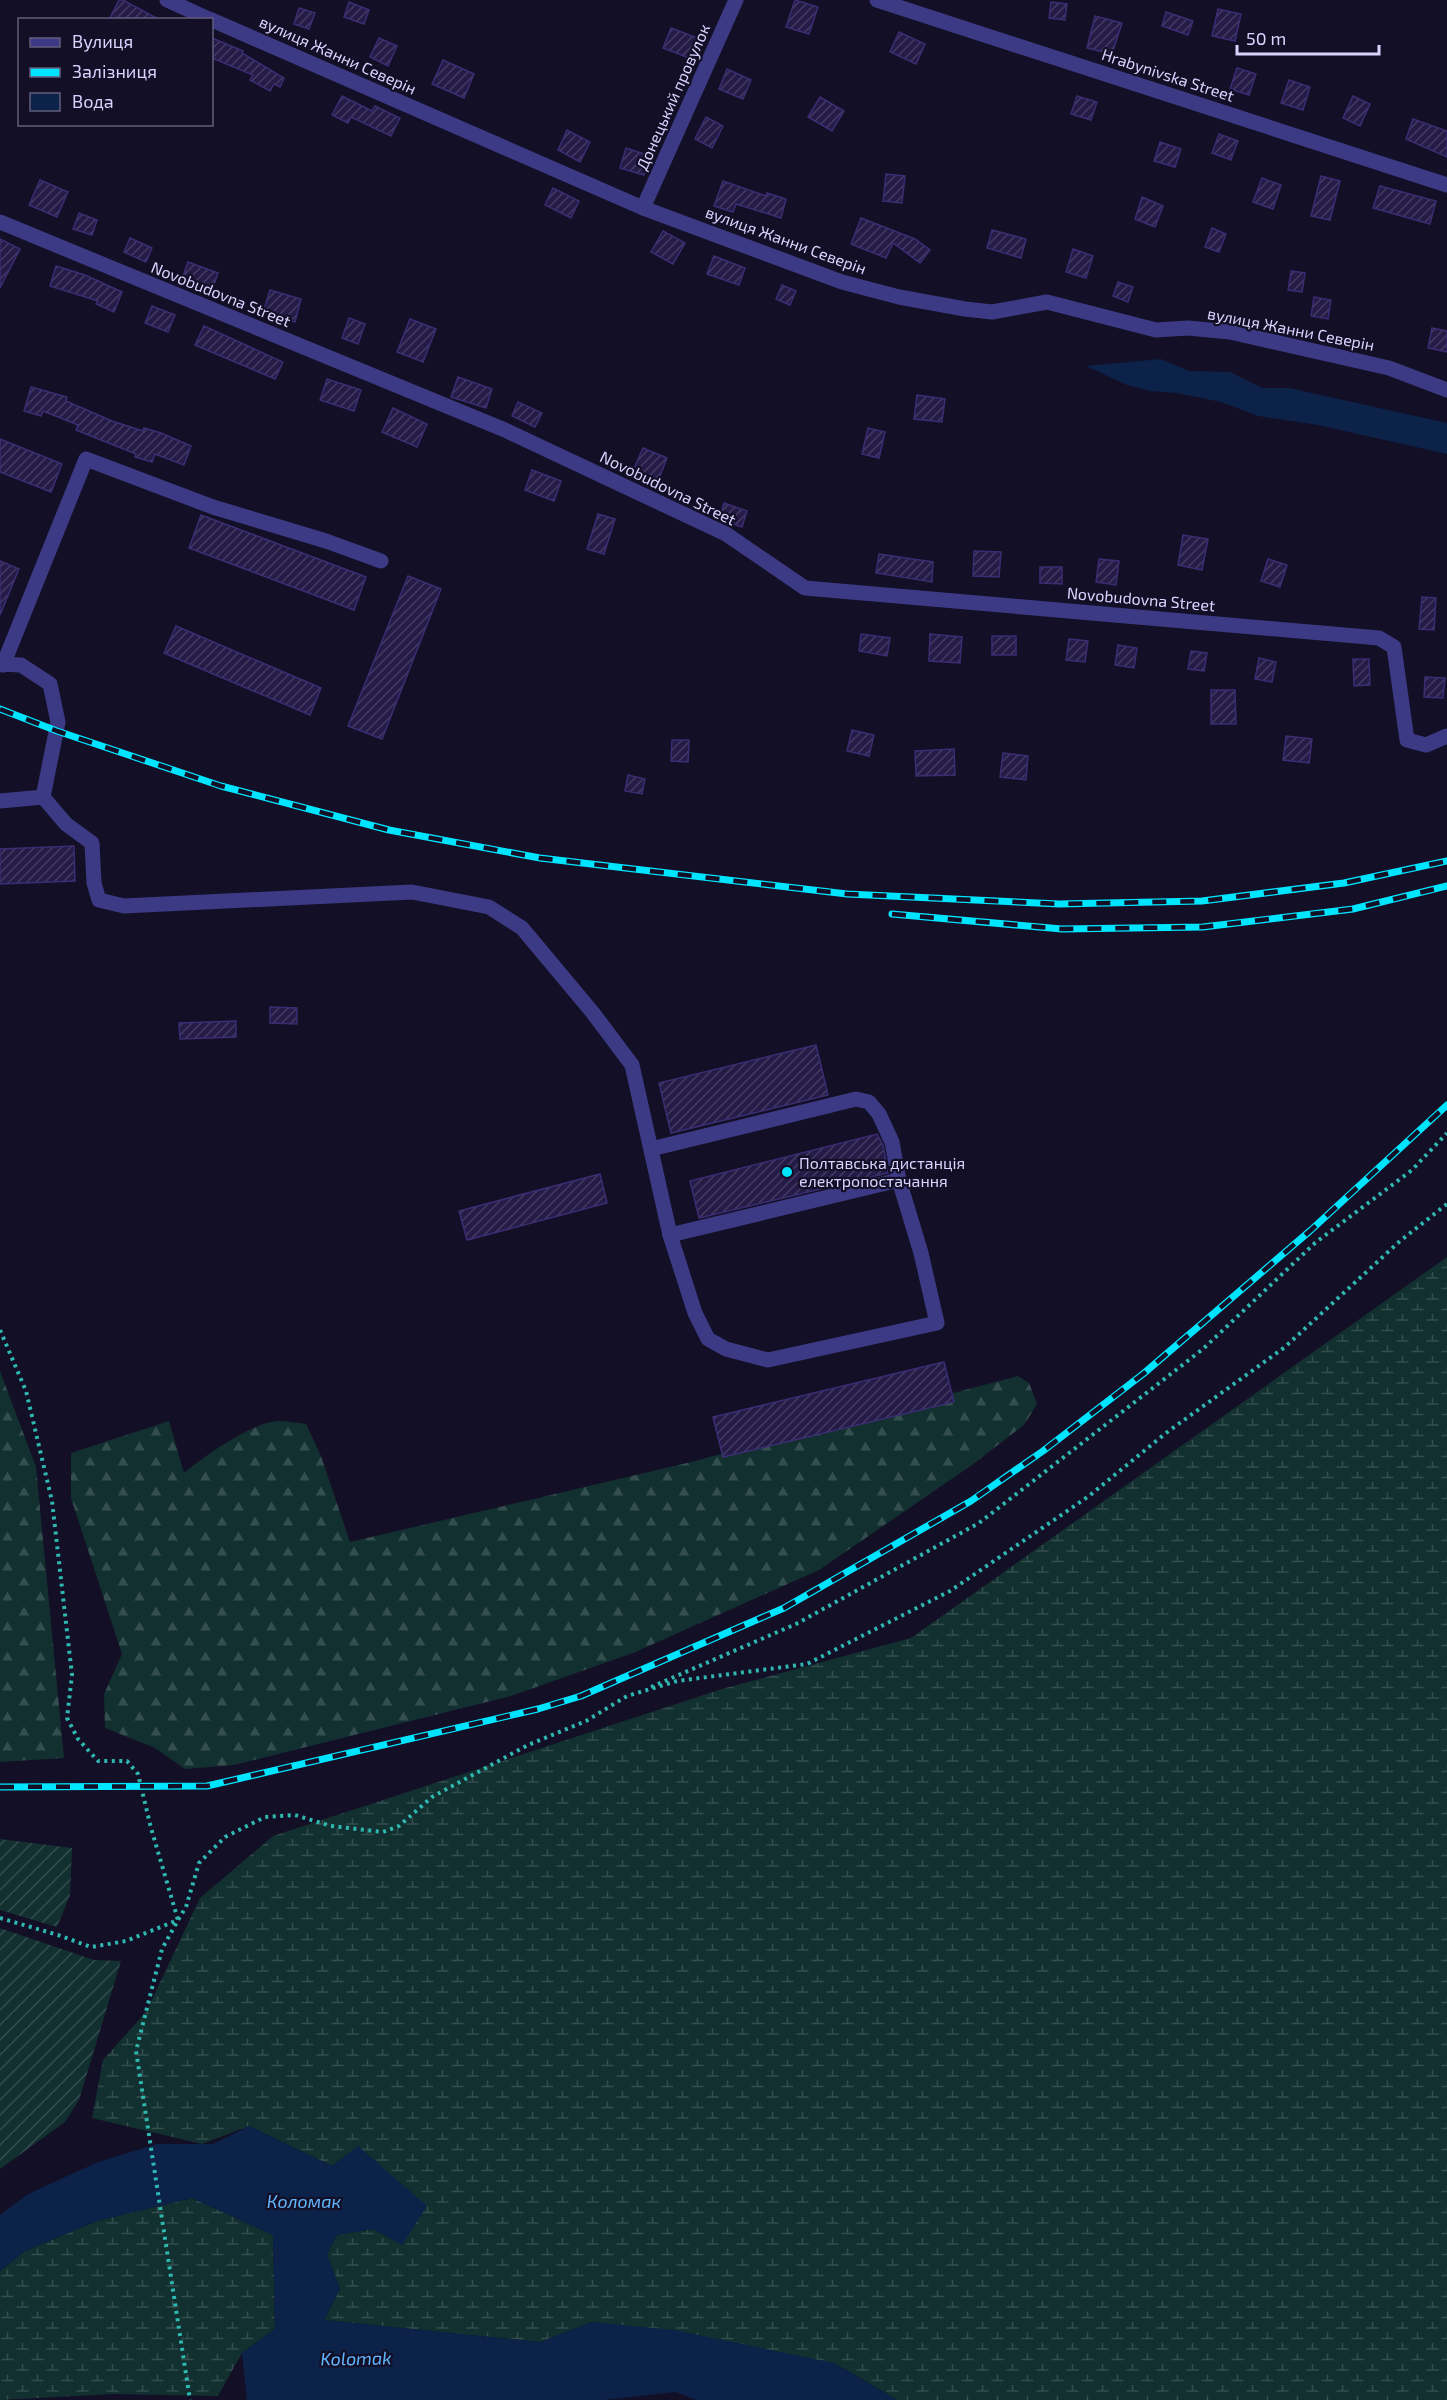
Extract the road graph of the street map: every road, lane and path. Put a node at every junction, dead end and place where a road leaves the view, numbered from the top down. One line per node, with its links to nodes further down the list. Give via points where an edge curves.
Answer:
1 (167, 0): 4 (street, вулиця Жанни Северін)
2 (736, 0): 7 (street, Донецький провулок)
3 (877, 0): 6 (street, Hrabynivska Street)
4 (207, 18)
5 (213, 21): 7 (street, вулиця Жанни Северін)
6 (1447, 185)
7 (643, 208): 9 (street, вулиця Жанни Северін, via 842,282 899,297 992,312 1047,302 1156,330 1230,332 1389,368)
8 (0, 222): 12 (street, Novobudovna Street, via 505,430 726,534 805,588 1379,638 1394,647 1407,740 1426,745)
9 (1447, 390)
10 (381, 561): 11 (street, via 213,507 86,459)
11 (2, 664): 13 (street, via 21,665 50,684 58,723)
12 (1447, 736)
13 (44, 797): 14 (street); 16 (street, via 66,824 92,843 99,900 124,906 412,892 489,908 522,928 632,1065)
14 (0, 801)
15 (1447, 1133): 21 (path, via 1412,1170 1315,1243 1203,1349 979,1523 796,1624)
16 (651, 1149): 17 (street, via 856,1099 869,1102 879,1114 892,1142); 19 (street)
17 (899, 1180): 19 (street); 19 (street, via 937,1323 768,1360 726,1349 708,1339 695,1313)
18 (1447, 1204): 21 (path, via 1400,1241 1286,1347 1166,1433 1089,1496 950,1591 807,1664 677,1681)
19 (670, 1235)
20 (0, 1330): 23 (path, via 26,1391 52,1501 72,1675 67,1718 78,1739 98,1761 127,1761 138,1774)
21 (632, 1696): 23 (path, via 499,1760 432,1797 399,1826 383,1832 331,1826 294,1815 265,1817 225,1837 199,1863 186,1907)
22 (0, 1918): 23 (path, via 91,1947 126,1941)
23 (178, 1920): 24 (path, via 162,1949 136,2051)
24 (190, 2400)

